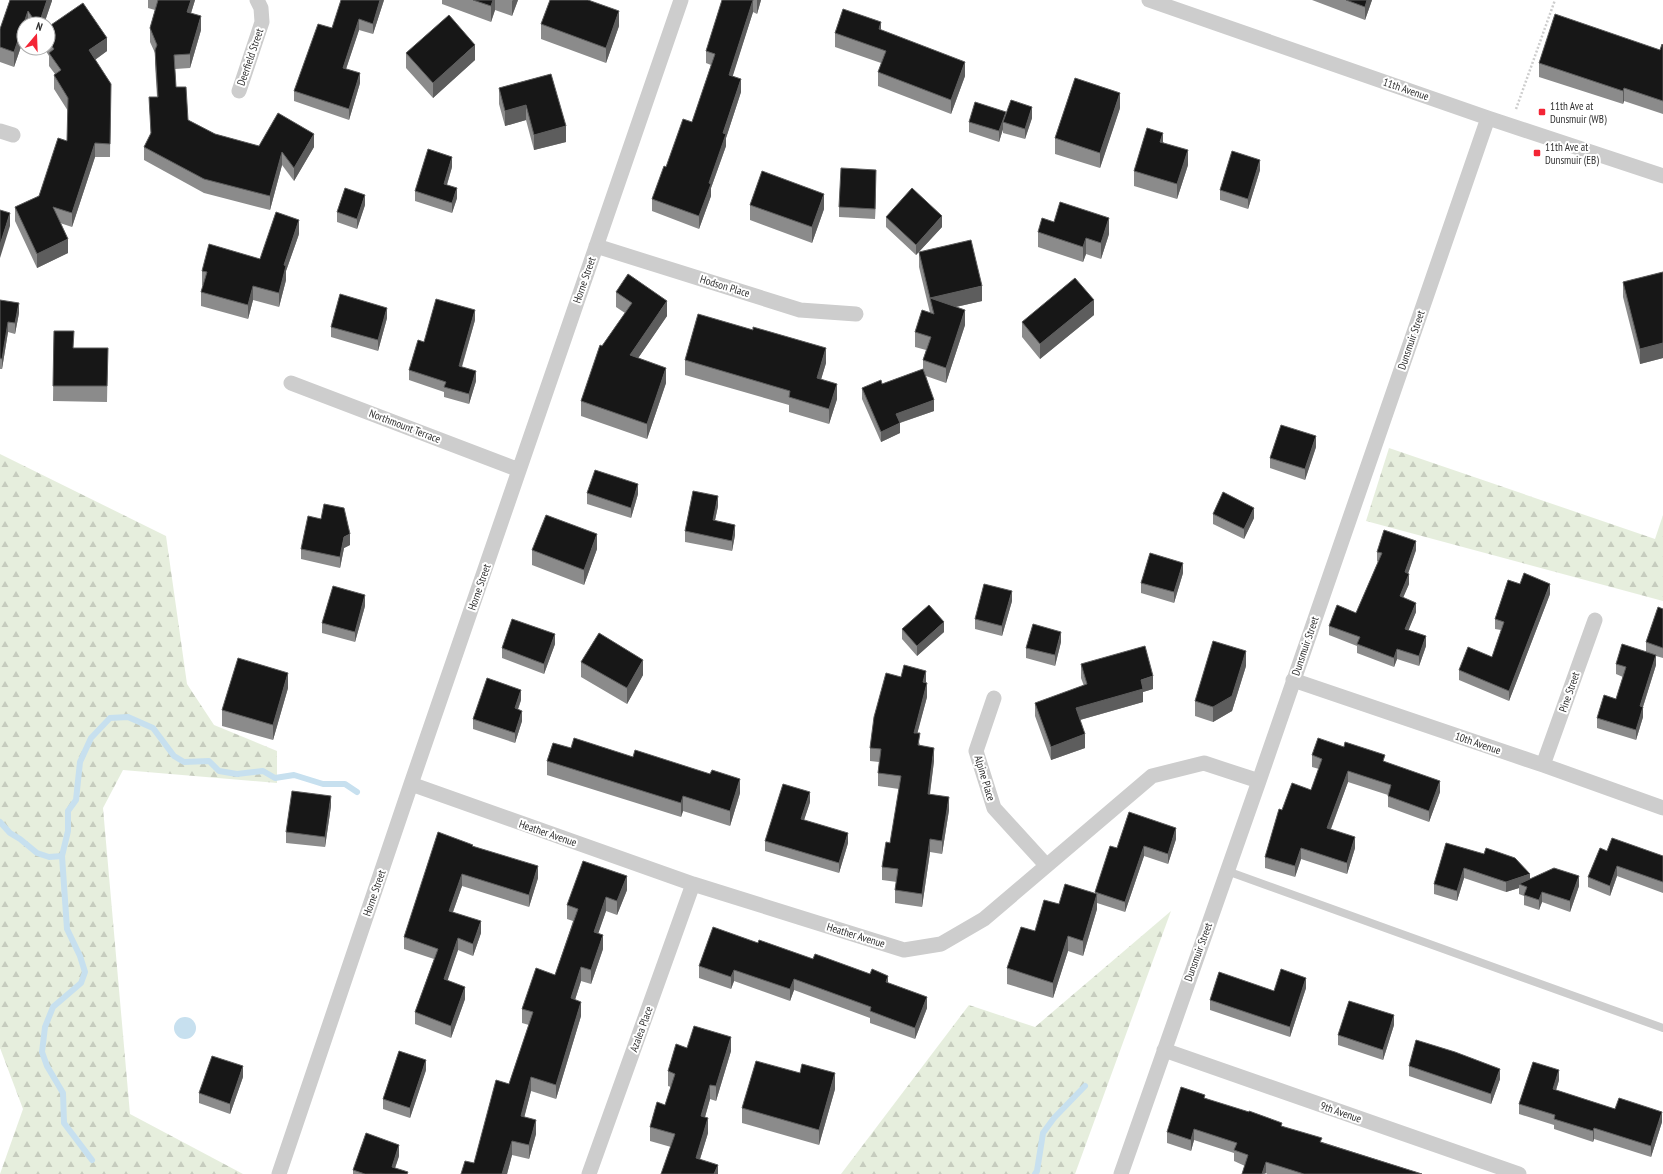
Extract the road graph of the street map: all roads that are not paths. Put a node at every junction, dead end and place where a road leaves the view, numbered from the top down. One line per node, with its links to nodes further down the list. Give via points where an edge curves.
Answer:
1 (257, 0): 4 (street, Deerfield Street, via 261,8 262,22)
2 (681, 0): 7 (street, Horne Street)
3 (1150, 0): 5 (street, 11th Avenue)
4 (239, 91)
5 (1488, 118): 6 (street, 11th Avenue); 12 (street, Dunsmuir Street)
6 (1663, 176)
7 (596, 246): 8 (street, Hodson Place, via 800,310); 10 (street, Horne Street)
8 (856, 314)
9 (291, 383): 10 (street, Northmount Terrace)
10 (519, 470): 16 (street, Horne Street)
11 (1595, 620): 14 (street, Pine Street)
12 (1293, 680): 14 (street, 10th Avenue); 15 (street, Dunsmuir Street)
13 (994, 698): 18 (street, Alpine Place, via 976,751 987,787 994,808)
14 (1543, 765): 17 (street, 10th Avenue)
15 (1259, 781): 18 (street, Heather Avenue, via 1204,762 1152,776); 19 (street, Dunsmuir Street)
16 (411, 784): 20 (street, Heather Avenue); 23 (street, Horne Street)
17 (1663, 808)
18 (1046, 865): 20 (street, Heather Avenue, via 984,919 941,944 904,950)
19 (1227, 871): 21 (lane); 22 (street, Dunsmuir Street)
20 (693, 884): 24 (street, Azalea Place)
21 (1663, 1028)
22 (1164, 1050): 25 (street, Dunsmuir Street); 26 (street, 9th Avenue)
23 (279, 1174)
24 (589, 1174)
25 (1121, 1174)
26 (1519, 1174)

